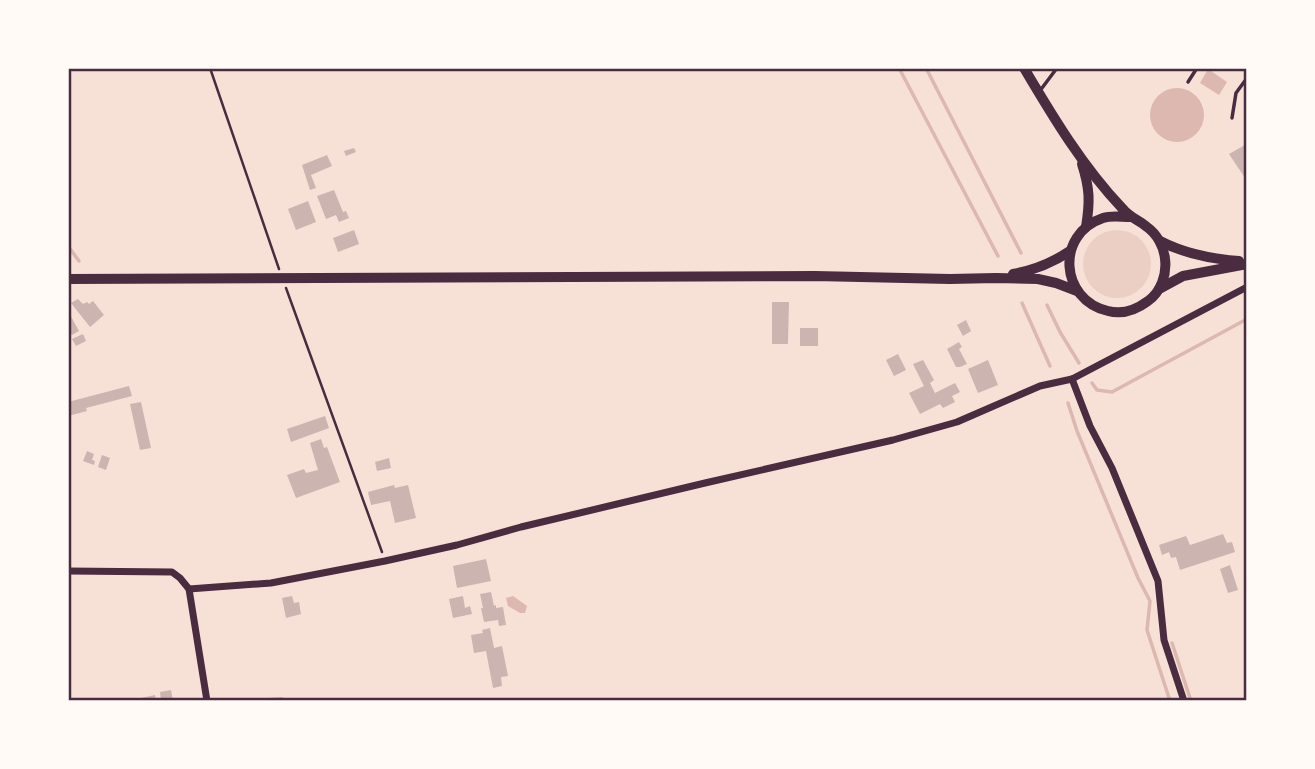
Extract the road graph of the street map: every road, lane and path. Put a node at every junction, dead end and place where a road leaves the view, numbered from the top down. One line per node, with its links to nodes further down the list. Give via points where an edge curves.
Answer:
1 (210, 68): 17 (path)
2 (1024, 68): 7 (main road)
3 (1057, 68): 7 (lane)
4 (1197, 68): 6 (lane)
5 (1247, 78): 8 (lane, via 1236,93)
6 (1188, 82)
7 (1039, 93): 9 (main road)
8 (1232, 118)
9 (1078, 153): 10 (main road); 11 (main road, via 1090,201)
10 (1130, 217): 11 (main road, via 1102,218); 12 (main road, via 1147,226)
11 (1086, 228): 13 (main road)
12 (1160, 241): 14 (main road, via 1193,255); 19 (main road, via 1165,271)
13 (1070, 251): 15 (main road, via 1032,270); 20 (main road, via 1070,276)
14 (1247, 263): 19 (main road, via 1183,276)
15 (996, 278): 17 (main road); 20 (main road, via 1038,279)
16 (68, 279): 17 (main road)
17 (282, 279): 22 (path)
18 (1247, 287): 21 (street)
19 (1159, 289): 20 (main road, via 1141,307 1121,313 1097,308)
20 (1077, 291)
21 (1072, 379): 22 (street, via 1040,386 957,422 893,440); 26 (street, via 1158,581 1164,640)
22 (385, 561): 24 (street, via 271,583)
23 (68, 571): 24 (street, via 172,572)
24 (190, 589): 25 (street)
25 (207, 701)
26 (1184, 701)

